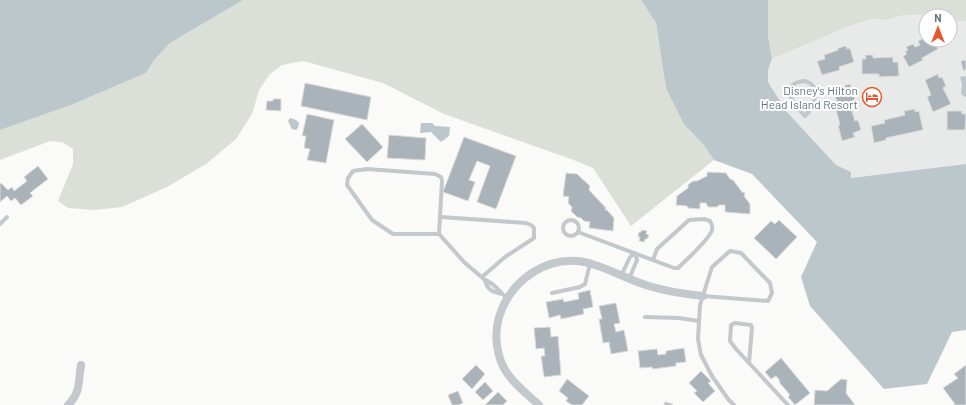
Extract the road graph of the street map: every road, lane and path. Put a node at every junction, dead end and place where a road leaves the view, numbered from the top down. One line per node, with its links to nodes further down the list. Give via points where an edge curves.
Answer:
1 (805, 116): 1 (lane, via 796,107 790,95 793,84 804,81 808,82 815,94 815,101)
2 (6, 217): 4 (lane)
3 (441, 217): 6 (lane); 6 (lane, via 442,181 441,177 435,174 359,169 353,171 348,178 347,185 372,220 384,229 393,234); 11 (lane, via 526,223 534,228 534,238 505,257)
4 (0, 224)
5 (578, 232): 7 (lane)
6 (439, 234): 11 (lane, via 464,262)
7 (635, 254): 8 (lane); 10 (lane, via 630,257); 10 (lane, via 637,260)
8 (653, 260): 8 (lane, via 678,268 711,232 710,221 689,220 657,249)
9 (590, 264): 10 (street); 12 (lane, via 585,284); 13 (street, via 568,262 541,268 523,279)
10 (625, 278): 14 (street, via 675,294)
11 (484, 279): 13 (lane, via 498,287); 13 (lane, via 492,292)
12 (552, 292)
13 (505, 296): 20 (street, via 497,324 500,360 510,377)
14 (703, 296): 14 (lane, via 712,267 730,251 741,252 770,282 772,292 768,301); 16 (lane)
15 (645, 317): 16 (lane)
16 (699, 321): 21 (lane, via 700,355)
17 (749, 363): 17 (lane, via 730,341 731,325 735,323 751,325); 22 (lane)
18 (81, 366): 19 (street, via 78,390)
19 (68, 405)
20 (539, 405)
21 (734, 405)
22 (788, 405)

